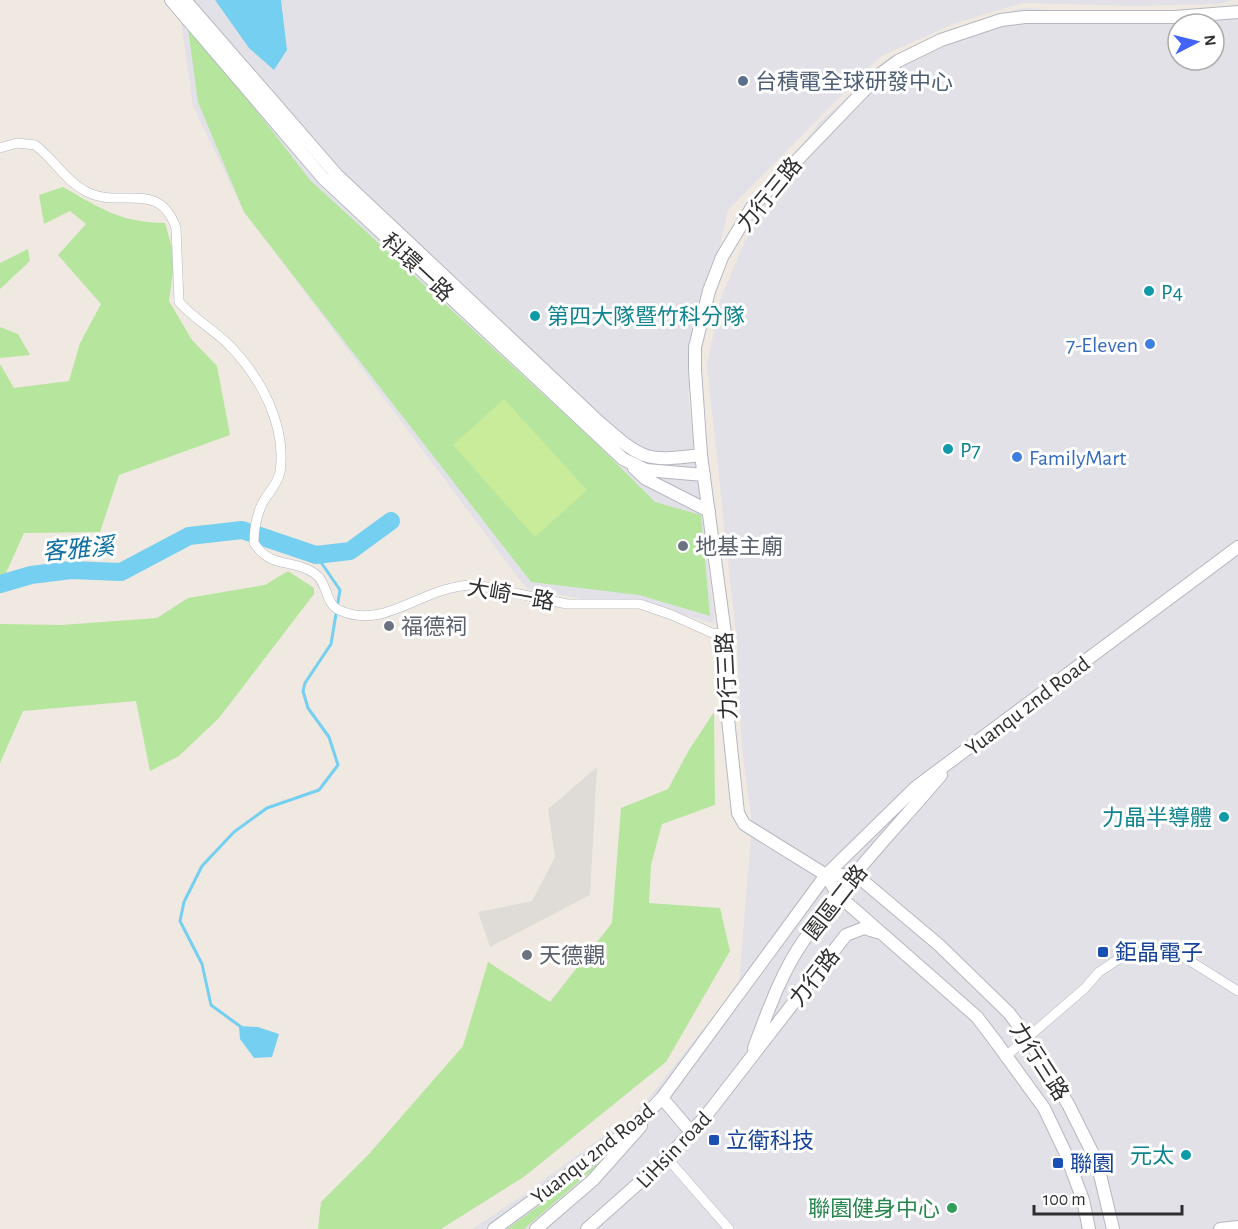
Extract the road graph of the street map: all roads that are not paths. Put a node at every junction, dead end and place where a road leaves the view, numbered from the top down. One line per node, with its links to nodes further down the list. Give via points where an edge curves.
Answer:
1 (171, 0): 6 (street, 科環一路, via 323,178)
2 (186, 0): 5 (street, 科環一路, via 336,174 600,422 639,454 652,459)
3 (1238, 12): 5 (street, 力行三路, via 1001,20 940,40 879,75 752,207 722,257 695,347)
4 (0, 148): 10 (street, 大崎一路, via 17,143 35,145 66,178 90,194 149,198 172,218 176,228 179,302 228,344 257,377 275,419 280,470 275,488 262,504 254,526 254,543 269,560 315,573 338,610 363,617 390,612 442,588 476,585 567,604 640,604 712,633)
5 (701, 455): 7 (street, 力行三路)
6 (628, 464): 7 (street, 科環一路, via 665,473); 8 (street, via 646,479)
7 (704, 475): 8 (street, 力行三路)
8 (709, 511): 10 (street, 力行三路)
9 (1238, 547): 11 (street, Yuanqu 2nd Road)
10 (725, 634): 12 (street, 力行三路, via 726,700 738,813 744,824)
11 (951, 763): 12 (street, Yuanqu 2nd Road, via 916,787); 13 (street, 園區二路)
12 (826, 874): 13 (street, 力行三路); 14 (street, 力行三路); 20 (street, 園區二路)
13 (856, 875): 14 (street, 園區二路); 17 (street, 力行三路, via 955,961 1009,1013)
14 (838, 895): 15 (street, 力行三路); 19 (street, 園區二路, via 803,942 775,991)
15 (893, 943): 18 (street, 力行三路, via 977,1017); 19 (street, 力行路, via 864,928 846,935)
16 (1238, 991): 17 (street, via 1187,959 1168,952 1143,951 1120,958 1099,972)
17 (1027, 1037): 18 (street); 29 (street, 力行三路, via 1068,1104 1097,1162)
18 (1005, 1057): 28 (street, 力行三路, via 1044,1108 1083,1200)
19 (749, 1060): 21 (street, LiHsin road)
20 (662, 1098): 21 (street); 24 (street, Yuanqu 2nd Road, via 635,1126); 25 (street, via 614,1158)
21 (691, 1132): 22 (street, LiHsin road)
22 (667, 1158): 26 (street, LiHsin road); 27 (street)
23 (1238, 1227): 30 (street)
24 (494, 1229)
25 (536, 1229)
26 (587, 1229)
27 (729, 1229)
28 (1089, 1229)
29 (1113, 1229)
30 (1220, 1229)

